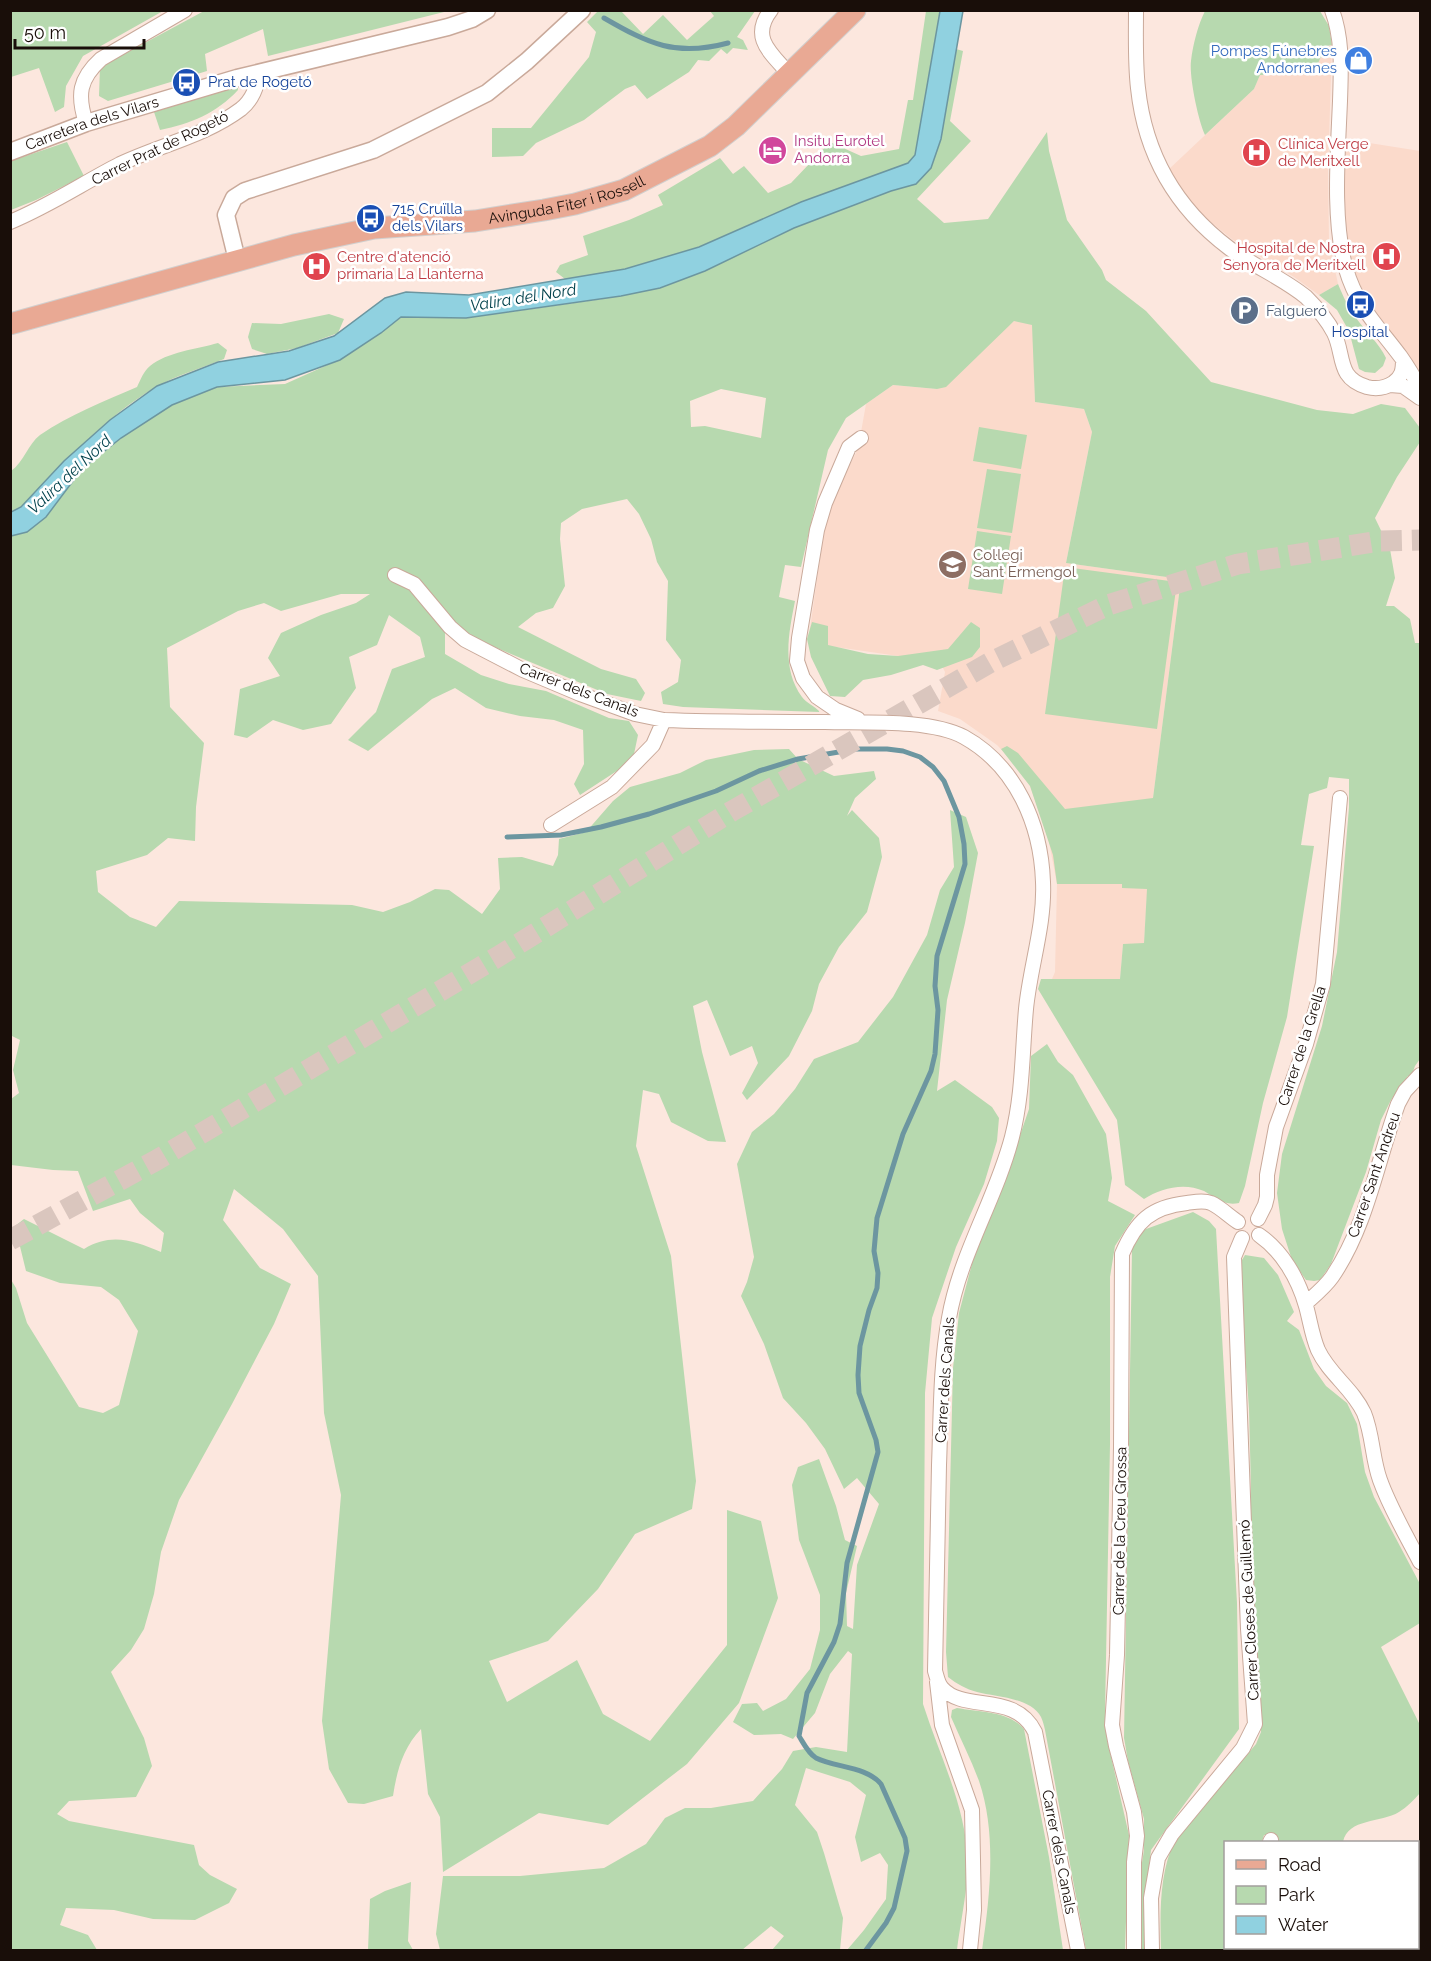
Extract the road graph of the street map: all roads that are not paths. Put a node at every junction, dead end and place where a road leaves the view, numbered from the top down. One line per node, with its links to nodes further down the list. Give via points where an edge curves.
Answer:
1 (185, 10): 10 (street, via 101,59 85,76 81,96)
2 (487, 10): 8 (street, Carretera dels Vilars, via 448,27)
3 (582, 10): 13 (street, via 487,93 373,150 245,191 234,198 226,215)
4 (771, 10): 9 (street, via 760,34 767,49)
5 (855, 10): 9 (main road, Avinguda Fiter i Rossell)
6 (1136, 10): 16 (street, via 1139,98 1151,151 1166,180 1189,210 1228,247 1304,295 1321,312 1335,335 1348,377 1372,388)
7 (1332, 10): 15 (street, via 1341,56 1338,202 1345,266 1371,322)
8 (257, 73): 10 (street, Carretera dels Vilars); 12 (street, Carrer Prat de Rogetó, via 257,85 242,108 200,132 119,165)
9 (790, 75): 13 (main road, Avinguda Fiter i Rossell, via 710,146 624,190 575,204 475,221 374,228)
10 (86, 123): 11 (street, Carretera dels Vilars)
11 (10, 152)
12 (10, 222)
13 (237, 260): 14 (main road, Avinguda Fiter i Rossell)
14 (10, 324)
15 (1403, 360): 16 (street, via 1398,379); 17 (street)
16 (1390, 385): 18 (street, via 1403,386)
17 (1420, 388)
18 (1420, 398)
19 (861, 438): 22 (street, Carrer dels Canals, via 849,447 817,530 797,661 817,698)
20 (395, 575): 21 (street, Carrer dels Canals, via 414,584 465,640 580,694)
21 (664, 720): 22 (street, Carrer dels Canals); 24 (street, via 653,745 612,787)
22 (867, 723): 32 (street, Carrer dels Canals, via 941,728 965,738 992,757 1012,780 1027,808 1038,843 1043,884 1038,943 1026,1008 1021,1095 1012,1137 955,1287 948,1322 942,1385)
23 (1340, 798): 26 (street, Carrer de la Grella, via 1323,984 1276,1127 1267,1197)
24 (551, 825)
25 (1420, 1075): 30 (street, Carrer Sant Andreu, via 1398,1104 1350,1245 1331,1278)
26 (1258, 1219): 27 (street, via 1247,1215); 28 (street)
27 (1238, 1222): 29 (street, via 1237,1232); 35 (street, Carrer de la Creu Grossa, via 1211,1203 1168,1206 1142,1219 1122,1254 1119,1574 1112,1725 1137,1836)
28 (1259, 1234): 29 (street, via 1249,1240); 30 (street, via 1277,1249)
29 (1242, 1238): 36 (street, Carrer Closes de Guillemó, via 1234,1257 1255,1724 1243,1748 1172,1833 1158,1858 1151,1898)
30 (1306, 1304): 31 (street, via 1318,1350 1364,1413 1380,1480)
31 (1420, 1562)
32 (935, 1671): 33 (street, via 942,1725 972,1810 975,1879); 34 (street, Carrer dels Canals, via 939,1686 946,1692 1015,1711 1030,1721)
33 (970, 1950)
34 (1078, 1950)
35 (1134, 1950)
36 (1152, 1950)

